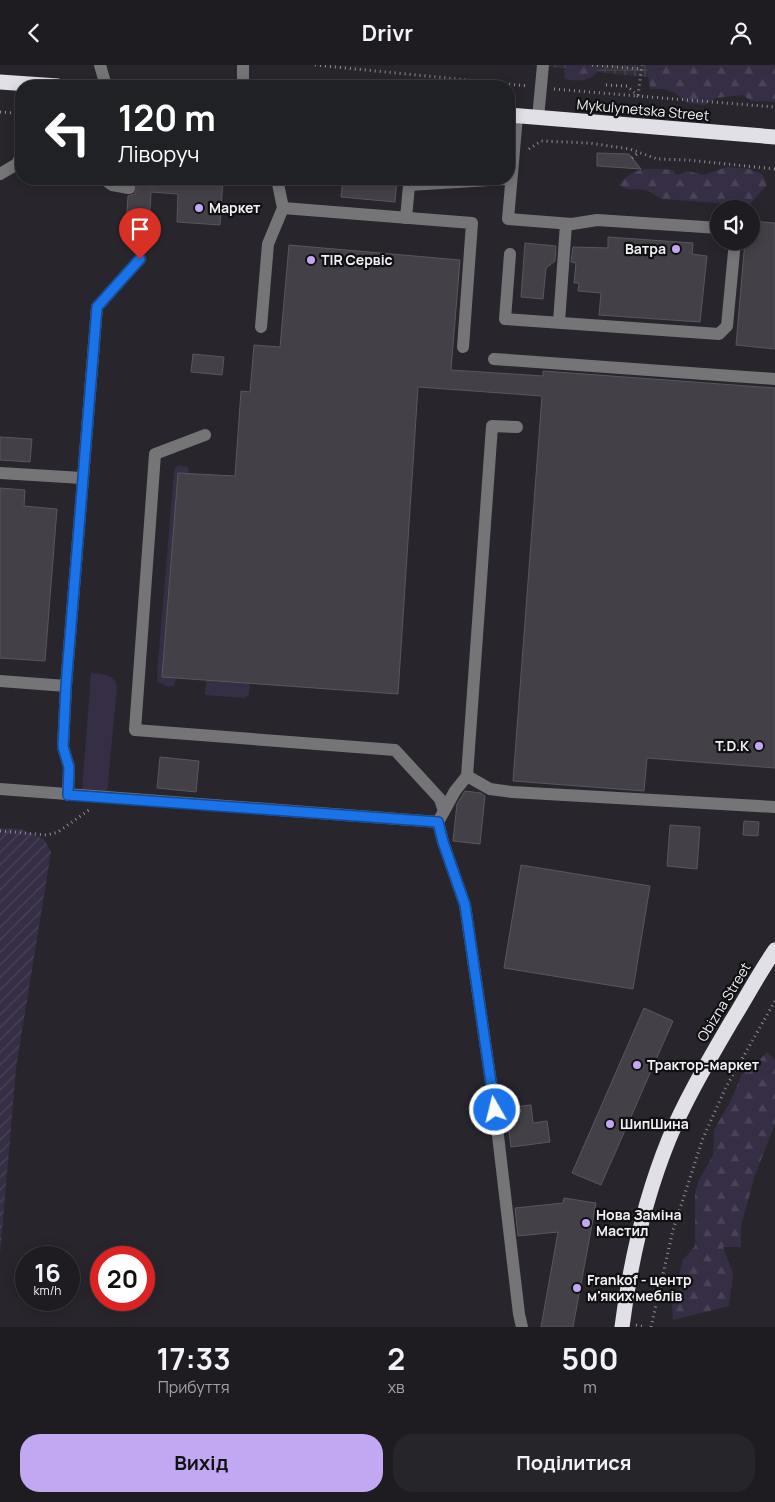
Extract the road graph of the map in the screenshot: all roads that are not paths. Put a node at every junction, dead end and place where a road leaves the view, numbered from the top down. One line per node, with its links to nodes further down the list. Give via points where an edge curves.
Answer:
1 (100, 65): 4 (lane)
2 (243, 65): 5 (lane)
3 (543, 65): 9 (lane)
4 (104, 80)
5 (243, 80)
6 (0, 82): 7 (highway)
7 (15, 85)
8 (515, 116): 9 (highway, Mykulynetska Street)
9 (538, 118): 10 (highway, Mykulynetska Street)
10 (775, 137)
11 (15, 165): 12 (lane)
12 (0, 174)
13 (112, 185): 17 (lane)
14 (278, 185): 18 (lane)
15 (409, 185): 19 (lane)
16 (509, 185): 20 (lane, via 508,219)
17 (129, 189)
18 (284, 208): 19 (lane); 26 (lane, via 268,244)
19 (406, 218): 27 (lane, via 472,223)
20 (566, 224): 21 (lane, via 597,220); 25 (lane)
21 (710, 227)
22 (734, 250): 25 (lane, via 728,325 719,334)
23 (510, 254): 25 (lane, via 505,319)
24 (140, 259): 33 (lane, via 97,307)
25 (559, 322)
26 (261, 327)
27 (463, 347)
28 (494, 359): 29 (lane)
29 (775, 379)
30 (517, 427): 36 (lane, via 492,426)
31 (205, 435): 40 (lane, via 155,454 135,730 395,750 440,799)
32 (0, 473): 33 (lane)
33 (82, 478): 35 (lane)
34 (0, 681): 35 (lane)
35 (66, 686): 38 (lane, via 63,747 69,767)
36 (466, 776): 39 (lane, via 490,789 512,792); 40 (lane)
37 (0, 789): 38 (lane)
38 (68, 795): 40 (lane)
39 (775, 807)
40 (441, 817): 42 (lane, via 443,842 465,905 494,1100)
41 (775, 950): 43 (highway, Obizna Street, via 707,1063 669,1140 639,1235)
42 (522, 1327)
43 (622, 1327)

